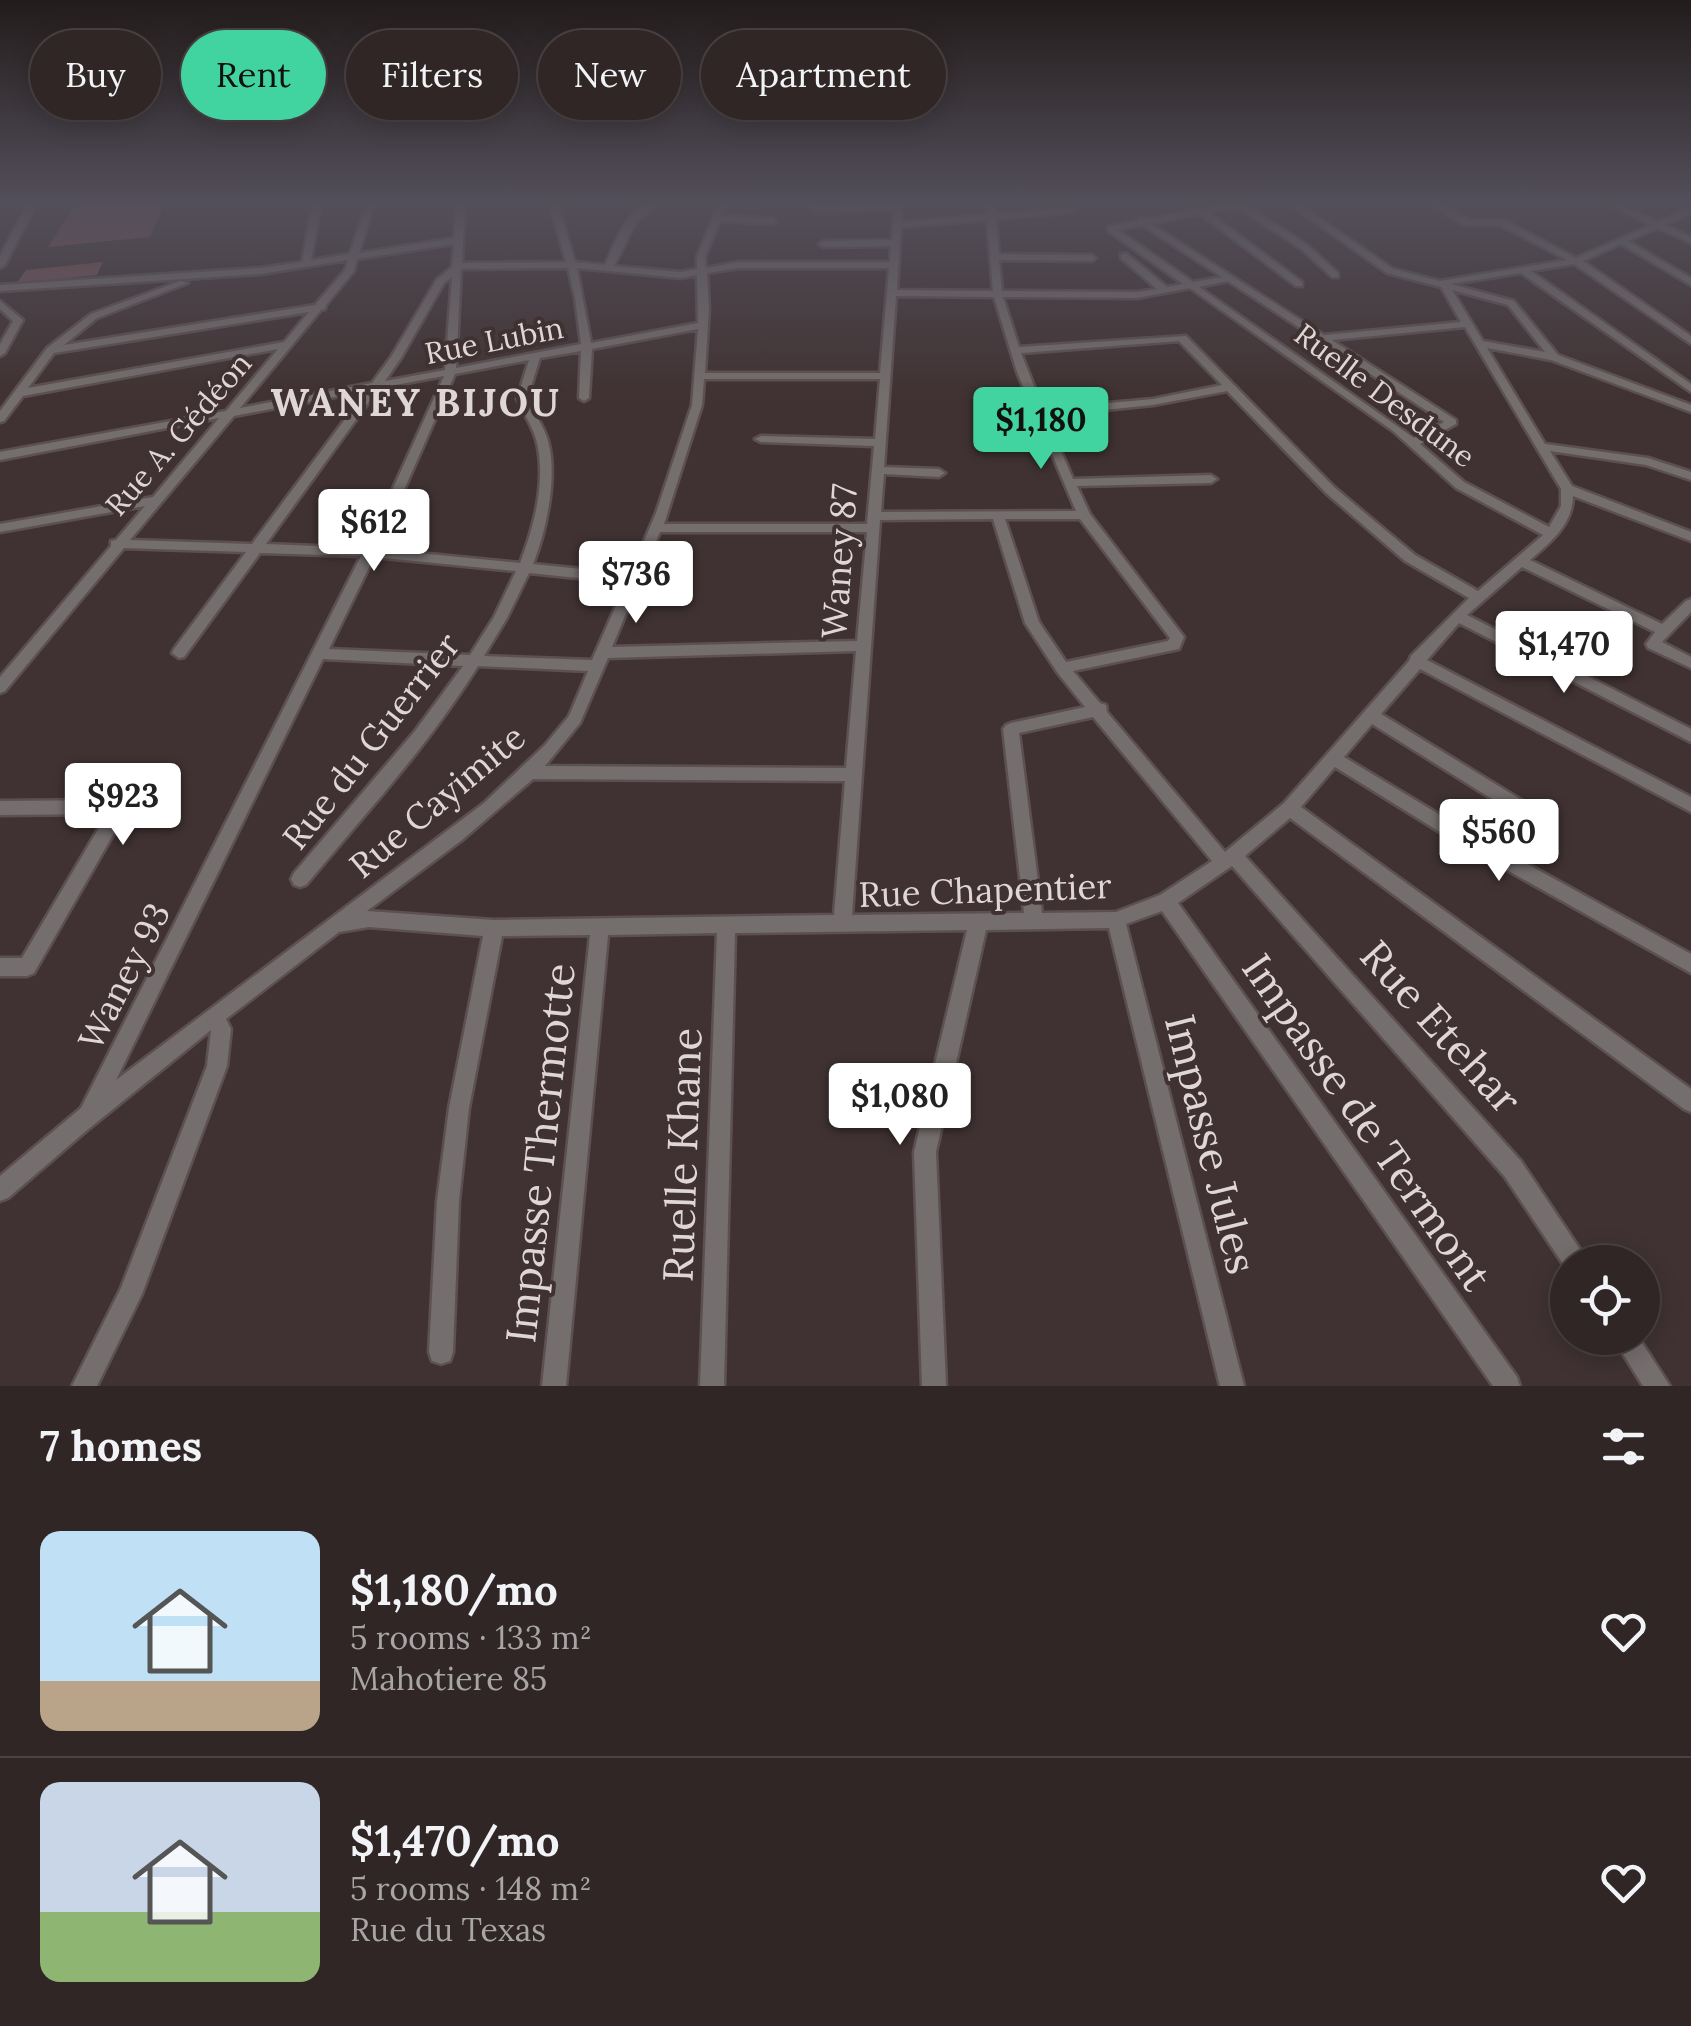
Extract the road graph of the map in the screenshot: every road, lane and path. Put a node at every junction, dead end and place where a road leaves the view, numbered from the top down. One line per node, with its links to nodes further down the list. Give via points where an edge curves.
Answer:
1 (460, 266): 48 (street, Waney 93)
2 (273, 267): 24 (street)
3 (350, 267): 35 (street, Rue A. Gédéon)
4 (459, 267): 53 (street, via 440,281 396,358)
5 (574, 267): 42 (street)
6 (603, 267): 7 (street)
7 (609, 267): 22 (street)
8 (700, 267): 22 (street, Rue Cayimite)
9 (731, 267): 22 (street)
10 (893, 267): 32 (street, Waney 87)
11 (995, 267): 33 (street)
12 (1137, 267): 31 (street)
13 (1164, 267): 29 (street, Ruelle Desdune)
14 (1213, 267): 25 (street)
15 (1276, 267): 28 (street)
16 (1326, 267): 23 (street)
17 (1385, 267): 27 (street)
18 (1543, 267): 21 (street)
19 (1584, 267): 39 (street)
20 (1665, 267): 26 (street)
21 (1523, 270): 27 (street); 52 (street)
22 (700, 273): 37 (street, Rue Cayimite)
23 (1335, 275)
24 (201, 277): 30 (street); 43 (street, via 94,316)
25 (1231, 278): 29 (street); 38 (street)
26 (1691, 282)
27 (1443, 283): 36 (street); 46 (street, via 1511,304)
28 (1299, 284)
29 (1191, 286): 31 (street); 61 (street, Ruelle Desdune)
30 (0, 288)
31 (1166, 291): 33 (street)
32 (890, 293): 33 (street); 50 (street, Waney 87)
33 (998, 294): 44 (street)
34 (0, 304): 45 (street, via 18,320)
35 (322, 306): 41 (street, Rue A. Gédéon); 43 (street)
36 (1467, 324): 38 (street); 40 (street)
37 (702, 325): 42 (street, Rue Lubin); 49 (street, Rue Cayimite)
38 (1323, 338): 61 (street, via 1452,422)
39 (1691, 341)
40 (1480, 343): 46 (street); 63 (street)
41 (290, 344): 54 (street); 58 (street, Rue A. Gédéon)
42 (589, 348): 47 (street, Rue Lubin); 55 (street)
43 (51, 350): 54 (street)
44 (1014, 350): 51 (street, via 1177,337); 57 (street)
45 (0, 354)
46 (1554, 356): 56 (street)
47 (535, 359): 48 (street, Rue Lubin); 83 (street, Rue du Guerrier, via 522,399 544,448 545,505)
48 (450, 374): 53 (street, Rue Lubin); 81 (street, Waney 93)
49 (702, 376): 50 (street); 76 (street, Rue Cayimite)
50 (882, 376): 62 (street, Waney 87)
51 (1229, 387): 57 (street); 85 (street, via 1343,502 1410,558)
52 (1691, 389)
53 (369, 390): 58 (street, Rue Lubin); 80 (street)
54 (19, 393): 59 (street)
55 (584, 398)
56 (1691, 409)
57 (1038, 413): 69 (street)
58 (225, 416): 64 (street, Rue Lubin); 71 (street, Rue A. Gédéon)
59 (0, 419)
60 (761, 439): 62 (street)
61 (1414, 442): 77 (street, Ruelle Desdune, via 1460,484)
62 (878, 443): 65 (street, Waney 87)
63 (1545, 447): 67 (street, via 1648,462); 70 (street)
64 (0, 456)
65 (876, 470): 66 (street); 74 (street, Waney 87)
66 (939, 472)
67 (1691, 476)
68 (1211, 479): 69 (street)
69 (1068, 483): 72 (street)
70 (1567, 488): 77 (street, via 1567,506); 78 (street)
71 (155, 500): 75 (street); 79 (street, Rue A. Gédéon)
72 (1084, 515): 73 (street); 96 (street, via 1177,642)
73 (998, 516): 74 (street); 96 (street, Rue Etehar, via 1032,623)
74 (873, 522): 76 (street); 89 (street, Waney 87)
75 (0, 528)
76 (656, 528): 84 (street, Rue Cayimite)
77 (1552, 534): 82 (street, Rue Chapentier)
78 (1691, 537)
79 (116, 544): 80 (street); 97 (street, Rue A. Gédéon)
80 (252, 550): 81 (street); 90 (street)
81 (370, 552): 83 (street); 91 (street, Waney 93)
82 (1520, 560): 85 (street, Rue Chapentier); 88 (street)
83 (524, 566): 84 (street); 92 (street, Rue du Guerrier)
84 (633, 579): 93 (street, Rue Cayimite)
85 (1478, 597): 87 (street, Rue Chapentier)
86 (1691, 604): 88 (street)
87 (1457, 616): 94 (street, Rue Chapentier); 100 (street)
88 (1664, 631): 95 (street, via 1653,644)
89 (863, 646): 93 (street); 103 (street, Waney 87)
90 (179, 654)
91 (319, 654): 92 (street); 123 (street, Waney 93)
92 (478, 658): 93 (street); 109 (street, Rue du Guerrier)
93 (598, 659): 102 (street, Rue Cayimite, via 574,719)
94 (1416, 660): 99 (street, Rue Chapentier); 104 (street)
95 (1691, 663)
96 (1062, 668): 98 (street, Rue Etehar)
97 (0, 687)
98 (1100, 709): 108 (street, Rue Etehar); 111 (street, via 1011,729)
99 (1373, 717): 101 (street, Rue Chapentier); 107 (street)
100 (1691, 736)
101 (1334, 759): 106 (street, Rue Chapentier); 119 (street)
102 (531, 772): 103 (street); 114 (street, Rue Cayimite)
103 (856, 775): 115 (street, Waney 87)
104 (1691, 805)
105 (0, 808): 120 (street, via 120,807 27,967)
106 (1290, 808): 108 (street, Rue Chapentier); 122 (street)
107 (1530, 814)
108 (1229, 859): 110 (street, Rue Chapentier); 125 (street, Rue Etehar, via 1513,1169)
109 (300, 879)
110 (1166, 901): 113 (street, Rue Chapentier); 133 (street, Impasse de Termont)
111 (1034, 919): 112 (street, Rue Chapentier); 113 (street, Rue Chapentier)
112 (979, 920): 115 (street, Rue Chapentier); 131 (street, via 925,1152)
113 (1116, 920): 132 (street, Impasse Jules)
114 (339, 924): 118 (street, Rue Chapentier); 121 (street, Rue Cayimite)
115 (842, 924): 116 (street, Rue Chapentier)
116 (726, 926): 117 (street, Rue Chapentier); 130 (street, Ruelle Khane)
117 (600, 927): 118 (street, Rue Chapentier); 129 (street, Impasse Thermotte)
118 (494, 928): 126 (street, via 459,1108)
119 (1691, 964)
120 (0, 966)
121 (216, 1016): 123 (street, Rue Cayimite); 128 (street, via 220,1045 205,1101 130,1294)
122 (1691, 1102)
123 (89, 1112): 124 (street, Rue Cayimite)
124 (0, 1190)
125 (1564, 1245)
126 (441, 1352)
127 (1637, 1355): 134 (street)
128 (84, 1386)
129 (554, 1386)
130 (712, 1386)
131 (934, 1386)
132 (1232, 1386)
133 (1508, 1386)
134 (1658, 1386)

